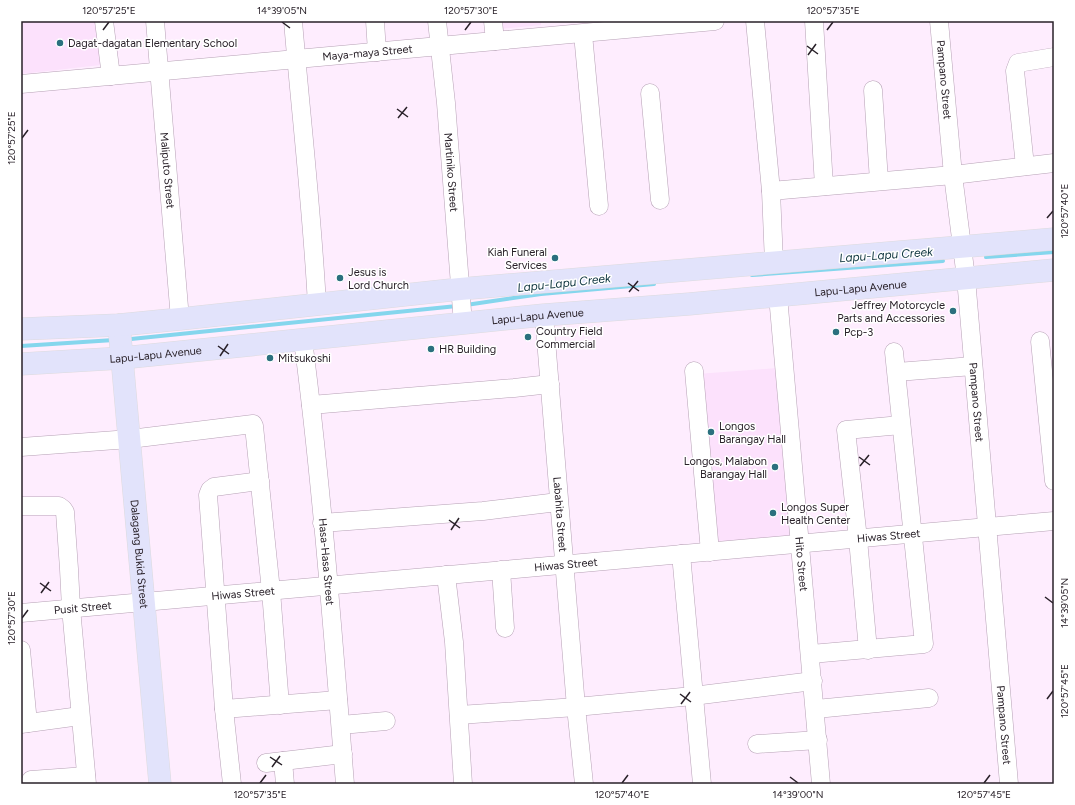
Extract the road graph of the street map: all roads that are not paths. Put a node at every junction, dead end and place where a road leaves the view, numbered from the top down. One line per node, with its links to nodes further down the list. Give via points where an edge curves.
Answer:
1 (104, 21): 19 (street)
2 (155, 21): 18 (street, Maliputo Street)
3 (293, 21): 17 (street)
4 (374, 21): 15 (street)
5 (437, 21): 14 (street, Martiniko Street)
6 (493, 21): 13 (street)
7 (715, 21): 12 (street, Maya-maya Street)
8 (755, 21): 28 (street)
9 (814, 21): 27 (street)
10 (939, 21): 25 (street, Pampano Street)
11 (543, 29): 12 (street, Maya-maya Street); 13 (street, Maya-maya Street)
12 (583, 34): 30 (street)
13 (495, 41): 14 (street, Maya-maya Street)
14 (440, 46): 15 (street, Maya-maya Street); 40 (street, Martiniko Street)
15 (378, 52): 17 (street, Maya-maya Street)
16 (1054, 57): 24 (street, via 1018,63 1014,71)
17 (296, 59): 18 (street, Maya-maya Street); 39 (street, via 313,231)
18 (159, 71): 19 (street, Maya-maya Street); 42 (street, Maliputo Street)
19 (111, 76): 20 (street, Maya-maya Street)
20 (21, 84)
21 (873, 90): 26 (street)
22 (650, 93): 29 (street)
23 (1054, 163): 24 (street)
24 (1025, 166): 25 (street)
25 (953, 174): 26 (street); 32 (street, Pampano Street)
26 (880, 181): 27 (street)
27 (824, 186): 28 (street)
28 (771, 191): 33 (street)
29 (660, 200)
30 (598, 206)
31 (1054, 239): 32 (main road, Lapu-Lapu Avenue)
32 (962, 247): 33 (main road, Lapu-Lapu Avenue); 36 (street, Pampano Street)
33 (774, 263): 34 (main road, Lapu-Lapu Avenue)
34 (697, 269): 38 (main road); 40 (main road, Lapu-Lapu Avenue)
35 (1054, 270): 36 (main road, Lapu-Lapu Avenue)
36 (966, 278): 37 (main road, Lapu-Lapu Avenue); 50 (street, Pampano Street)
37 (778, 296): 38 (main road, Lapu-Lapu Avenue); 68 (street, Hito Street)
38 (700, 303): 41 (main road, Lapu-Lapu Avenue)
39 (317, 304): 40 (main road, Lapu-Lapu Avenue); 42 (main road, Lapu-Lapu Avenue)
40 (462, 307): 41 (main road, Lapu-Lapu Avenue); 45 (main road, Lapu-Lapu Avenue)
41 (544, 315): 53 (street, Labahita Street)
42 (180, 319): 43 (main road, Lapu-Lapu Avenue)
43 (119, 325): 44 (main road, Lapu-Lapu Avenue); 48 (main road, Dalagang Bukid Street)
44 (21, 328)
45 (303, 340): 48 (main road, Lapu-Lapu Avenue); 54 (street, Hasa-Hasa Street)
46 (1040, 341): 55 (street)
47 (894, 352): 52 (street)
48 (122, 358): 49 (main road, Lapu-Lapu Avenue); 57 (main road, Dalagang Bukid Street)
49 (21, 364)
50 (973, 366): 52 (street); 65 (street, Pampano Street)
51 (694, 371): 69 (street)
52 (897, 372): 56 (street)
53 (550, 384): 54 (street); 61 (street, Labahita Street)
54 (311, 405): 64 (street, Hasa-Hasa Street)
55 (1050, 409): 60 (street)
56 (901, 425): 66 (street); 67 (street, via 846,430)
57 (130, 439): 58 (street); 59 (street, via 251,423 254,426); 77 (main road, Dalagang Bukid Street)
58 (21, 447)
59 (260, 481): 75 (street); 76 (street, via 214,487 208,495)
60 (1054, 481)
61 (558, 502): 64 (street, via 483,511); 71 (street, Labahita Street)
62 (21, 506): 78 (street, via 59,506 65,512)
63 (1054, 521): 65 (street)
64 (322, 522): 74 (street, Hasa-Hasa Street)
65 (988, 527): 66 (street, Hiwas Street); 110 (street, Pampano Street)
66 (912, 534): 67 (street, Hiwas Street); 82 (street, via 924,644)
67 (858, 539): 68 (street, Hiwas Street); 82 (street)
68 (801, 544): 69 (street, Hiwas Street); 83 (street, Hito Street)
69 (710, 552): 70 (street, Hiwas Street)
70 (681, 554): 71 (street, Hiwas Street); 85 (street)
71 (565, 565): 72 (street, Hiwas Street); 89 (street, Labahita Street)
72 (501, 570): 73 (street, Hiwas Street); 80 (street)
73 (446, 575): 74 (street, Hiwas Street); 93 (street)
74 (329, 586): 75 (street, Hiwas Street); 87 (street, Hasa-Hasa Street)
75 (271, 591): 76 (street, Hiwas Street); 88 (street)
76 (216, 596): 77 (street, Hiwas Street); 90 (street)
77 (144, 602): 78 (street, Pusit Street); 102 (main road, Dalagang Bukid Street)
78 (71, 608): 79 (street, Pusit Street); 92 (street)
79 (21, 613)
80 (504, 628)
81 (21, 650): 95 (street)
82 (868, 650): 83 (street)
83 (811, 654): 84 (street, Hito Street)
84 (813, 681): 85 (street); 91 (street, Hito Street)
85 (693, 696): 89 (street); 108 (street)
86 (929, 698): 91 (street)
87 (338, 700): 88 (street); 96 (street, Hasa-Hasa Street)
88 (280, 705): 90 (street)
89 (576, 707): 93 (street); 107 (street, Labahita Street)
90 (224, 709): 103 (street)
91 (816, 709): 97 (street, Hito Street)
92 (80, 716): 95 (street); 100 (street)
93 (459, 716): 106 (street)
94 (386, 721): 96 (street)
95 (24, 723)
96 (340, 725): 99 (street, Hasa-Hasa Street)
97 (818, 740): 98 (street); 109 (street, Hito Street)
98 (757, 744)
99 (343, 754): 104 (street, via 275,762); 105 (street, Hasa-Hasa Street)
100 (86, 780): 101 (street)
101 (28, 782)
102 (160, 784)
103 (232, 784)
104 (286, 784)
105 (346, 784)
106 (463, 784)
107 (584, 784)
108 (702, 784)
109 (821, 784)
110 (1009, 784)

